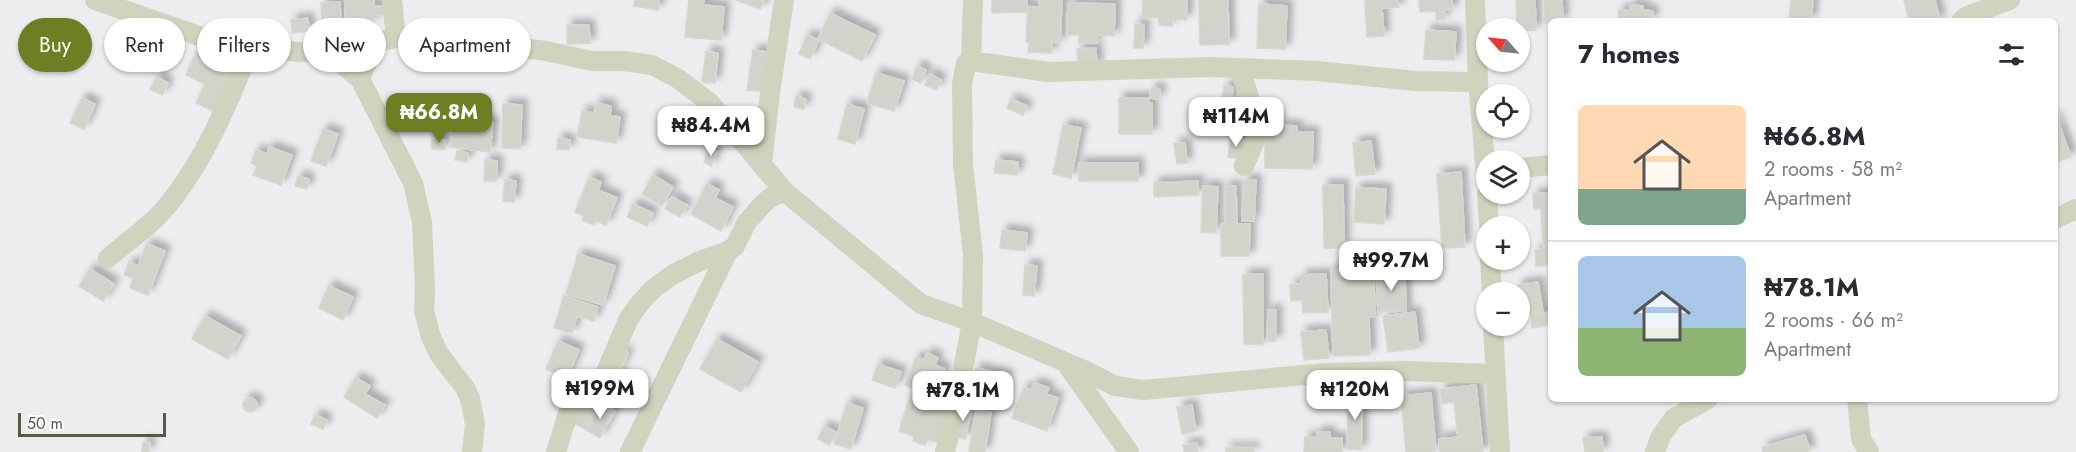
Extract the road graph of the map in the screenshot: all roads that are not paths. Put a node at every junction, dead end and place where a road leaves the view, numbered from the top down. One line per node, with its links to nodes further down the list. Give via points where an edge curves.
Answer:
1 (95, 0): 8 (street)
2 (392, 0): 9 (street)
3 (784, 0): 19 (street)
4 (973, 0): 11 (street)
5 (1475, 0): 17 (street)
6 (2010, 0): 7 (street)
7 (1965, 18)
8 (197, 36)
9 (396, 38): 10 (street); 19 (street, via 440,45 481,40 592,61 652,65 710,103)
10 (386, 40)
11 (971, 61): 12 (street, via 1048,72); 28 (street, via 966,63 962,84 963,165 973,255)
12 (1240, 68): 17 (street); 21 (street, via 1259,131)
13 (240, 72): 27 (street, via 185,182 158,216)
14 (352, 72): 16 (street)
15 (363, 72): 16 (street)
16 (360, 79): 34 (street, via 413,183 422,222 424,311 439,354 470,398 475,424)
17 (1479, 82): 18 (street)
18 (1484, 150)
19 (762, 164): 23 (street)
20 (1548, 165): 22 (street)
21 (1244, 166)
22 (1530, 167)
23 (784, 190): 26 (street, via 762,205); 28 (street, via 921,304)
24 (2076, 209): 25 (street)
25 (2058, 218)
26 (728, 251): 35 (street, via 672,275 641,302 629,318 605,374 570,407); 36 (street)
27 (108, 258)
28 (972, 322): 30 (street); 37 (street)
29 (1493, 336): 31 (street)
30 (1065, 362): 31 (street, via 1115,386 1143,390 1325,373); 38 (street)
31 (1495, 374): 39 (street)
32 (1703, 402): 40 (street, via 1674,418)
33 (1857, 402): 41 (street, via 1861,439)
34 (472, 452)
35 (556, 452)
36 (630, 452)
37 (945, 452)
38 (1129, 452)
39 (1500, 452)
40 (1655, 452)
41 (1869, 452)

